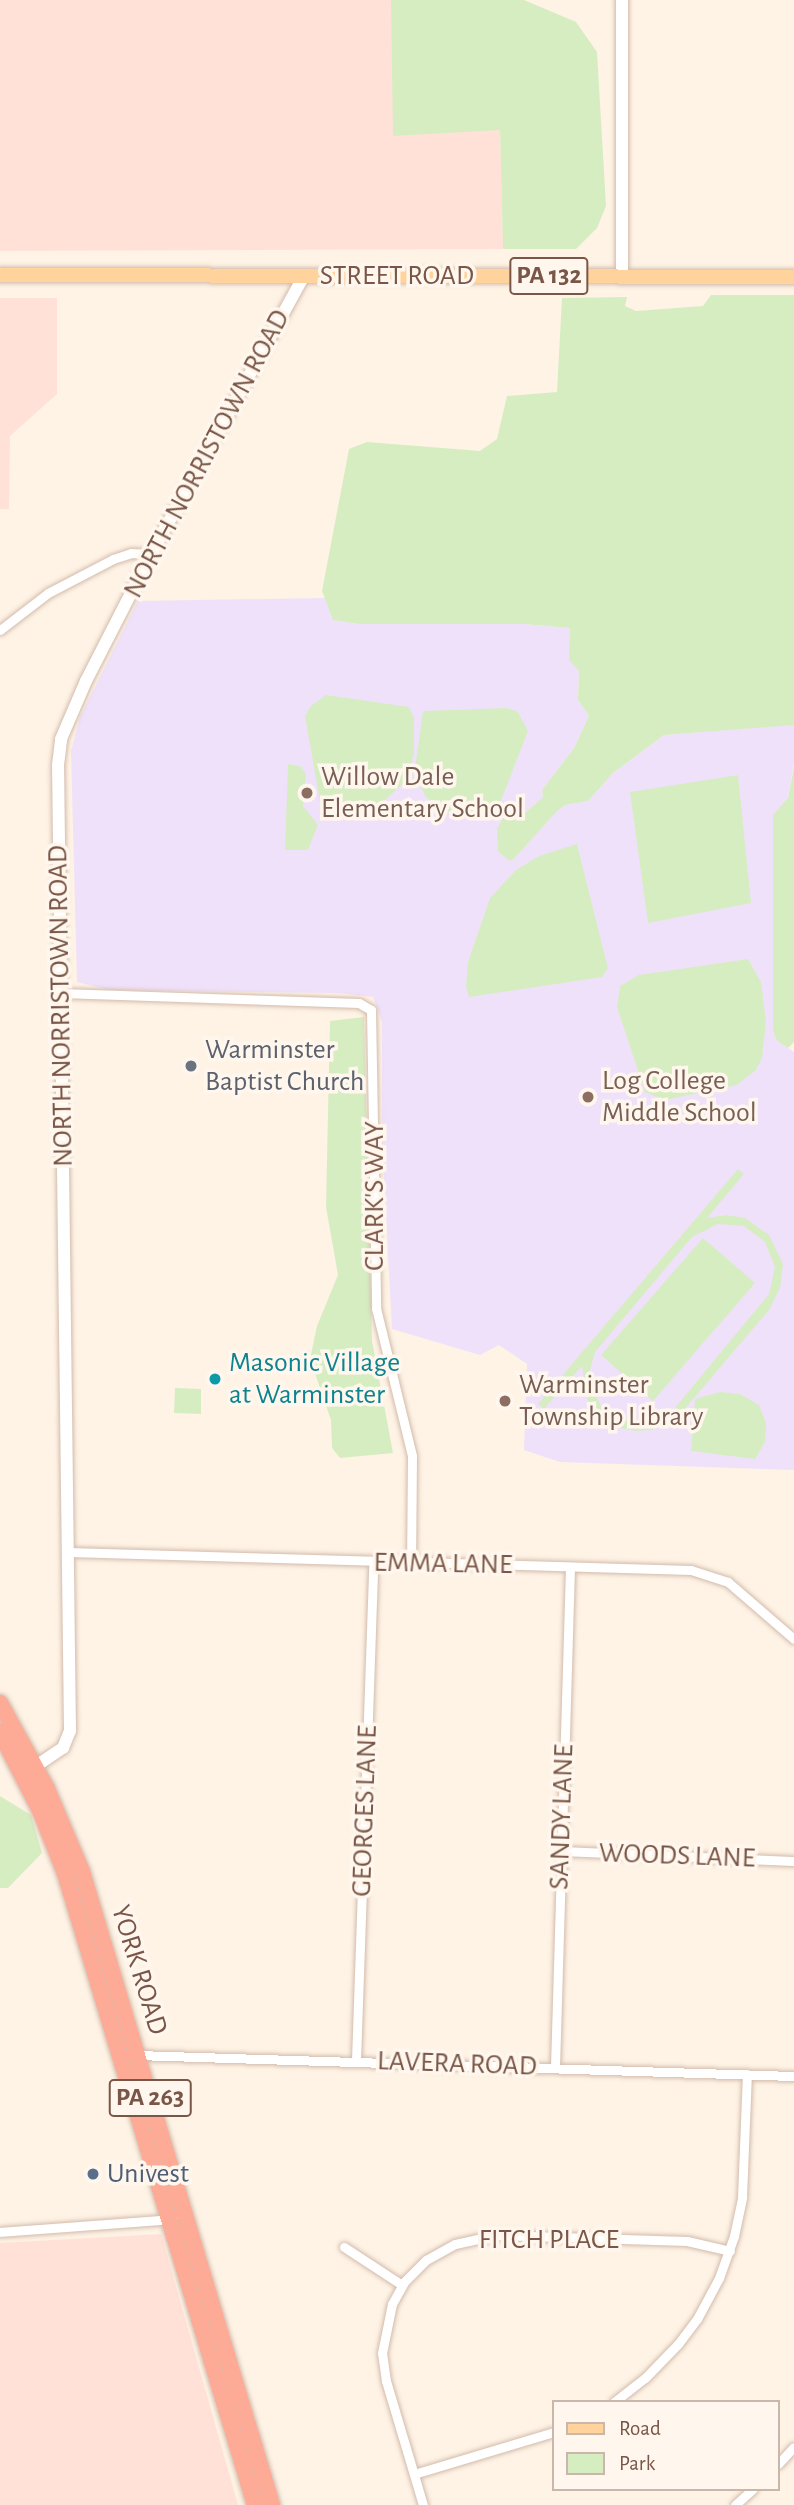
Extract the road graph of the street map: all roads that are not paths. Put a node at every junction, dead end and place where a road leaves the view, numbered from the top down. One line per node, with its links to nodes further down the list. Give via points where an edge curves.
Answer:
1 (622, 0): 4 (street)
2 (0, 275): 3 (main road, STREET ROAD / PA 132)
3 (304, 275): 4 (main road, STREET ROAD / PA 132); 6 (street, NORTH NORRISTOWN ROAD)
4 (622, 277): 5 (main road, STREET ROAD / PA 132)
5 (794, 277)
6 (151, 554): 7 (street, via 131,553 113,559 48,593); 8 (street, NORTH NORRISTOWN ROAD, via 61,739)
7 (0, 630)
8 (61, 993): 9 (street, NORTH NORRISTOWN ROAD); 11 (street, CLARK'S WAY, via 359,1003 371,1010 376,1308 412,1456)
9 (68, 1552): 10 (street, EMMA LANE); 16 (street, NORTH NORRISTOWN ROAD, via 70,1731 63,1748)
10 (373, 1562): 11 (street, EMMA LANE); 21 (street, GEORGES LANE)
11 (411, 1563): 12 (street, EMMA LANE)
12 (569, 1567): 13 (street, EMMA LANE, via 691,1570 713,1575); 17 (street, SANDY LANE)
13 (794, 1639)
14 (0, 1703): 16 (highway, YORK ROAD / PA 263)
15 (0, 1732): 16 (highway, YORK ROAD / PA 263)
16 (29, 1770): 19 (highway, YORK ROAD / PA 263, via 82,1872); 20 (highway, YORK ROAD / PA 263)
17 (561, 1852): 18 (street, WOODS LANE); 22 (street, SANDY LANE)
18 (794, 1861)
19 (138, 2055): 20 (street, LAVERA ROAD); 21 (street, LAVERA ROAD); 25 (highway, YORK ROAD / PA 263)
20 (121, 2056): 25 (highway, YORK ROAD / PA 263)
21 (356, 2060): 22 (street, LAVERA ROAD)
22 (555, 2067): 23 (street, LAVERA ROAD)
23 (747, 2074): 24 (street, LAVERA ROAD); 28 (street, via 742,2197)
24 (794, 2076)
25 (178, 2218): 26 (street); 36 (highway, YORK ROAD / PA 263); 37 (highway, YORK ROAD / PA 263)
26 (0, 2232)
27 (344, 2247): 29 (street)
28 (730, 2251): 29 (street, FITCH PLACE, via 687,2241 487,2236 440,2251); 30 (street, via 688,2332 645,2378)
29 (402, 2286): 34 (street, FITCH PLACE, via 386,2320 383,2363)
30 (617, 2400)
31 (552, 2433): 34 (street)
32 (794, 2447): 33 (street)
33 (780, 2462)
34 (414, 2474): 38 (street, FITCH PLACE)
35 (751, 2491): 39 (street)
36 (255, 2505)
37 (272, 2505)
38 (423, 2505)
39 (735, 2505)

